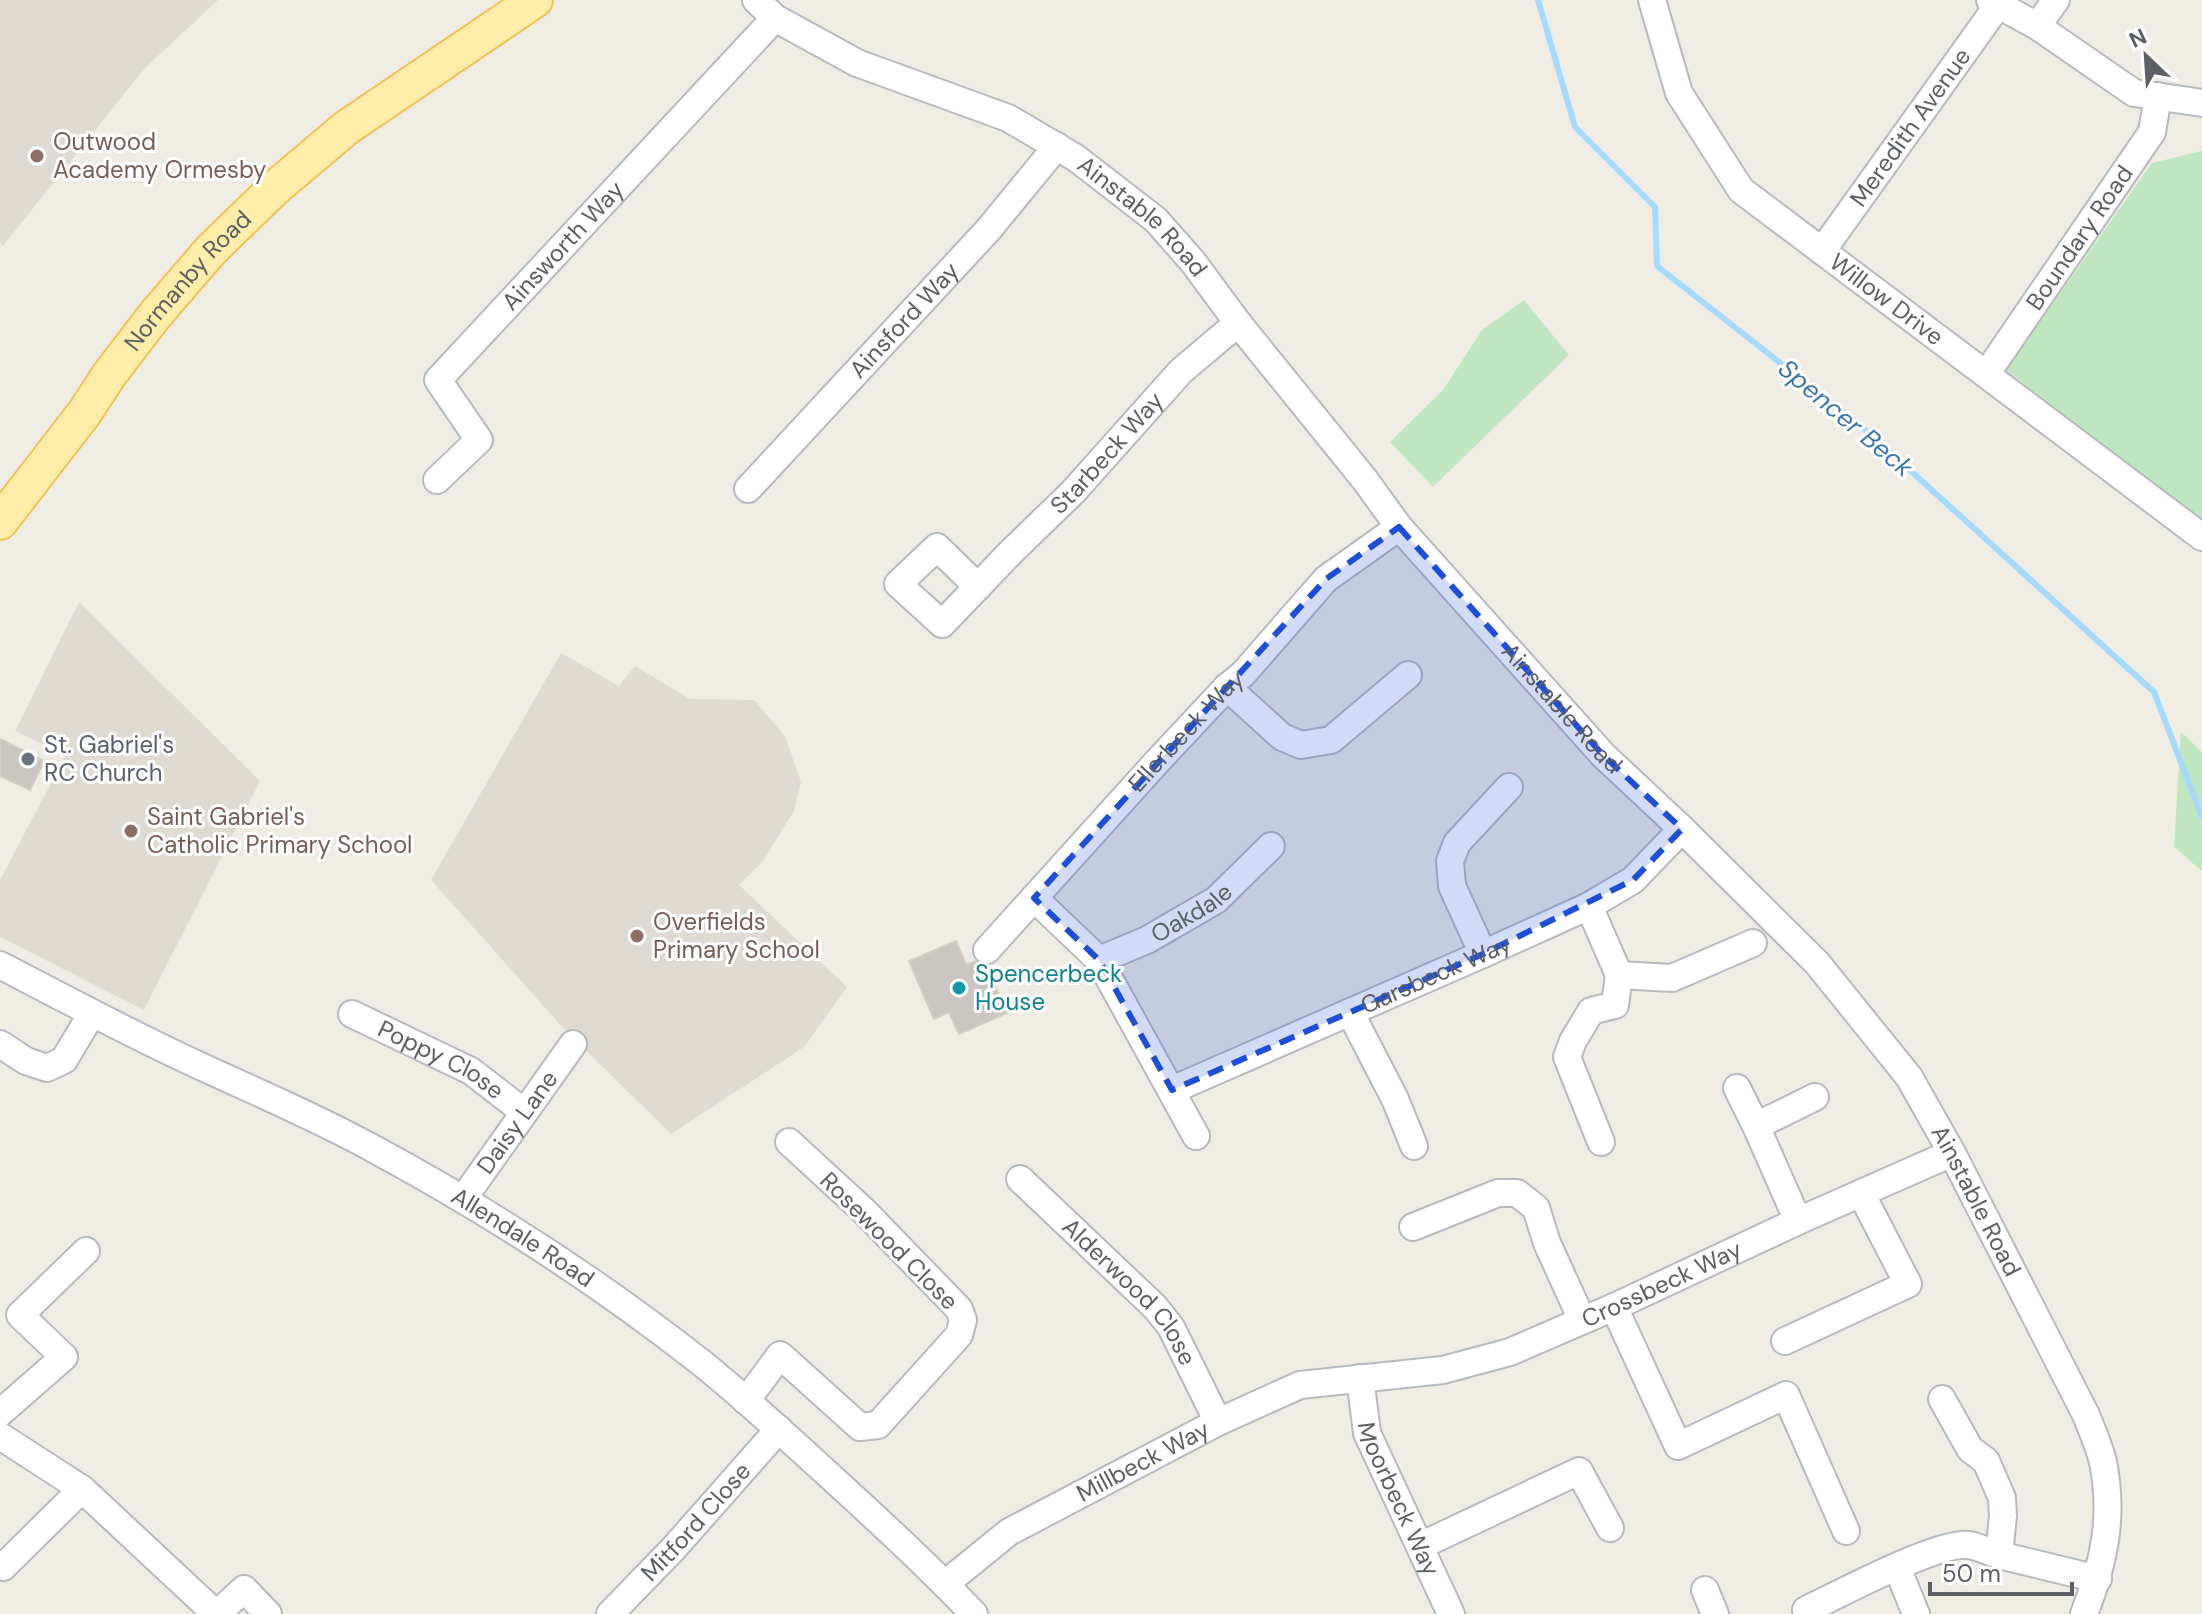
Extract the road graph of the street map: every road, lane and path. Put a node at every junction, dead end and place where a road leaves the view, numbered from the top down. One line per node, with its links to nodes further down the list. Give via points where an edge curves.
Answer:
1 (535, 0): 15 (main road, Normanby Road, via 346,128 211,250 155,315)
2 (1652, 0): 10 (street, Willow Drive, via 1679,93 1741,190)
3 (2056, 0): 6 (street)
4 (1994, 2): 6 (street); 10 (street, Meredith Avenue)
5 (765, 9): 9 (street, Ainstable Road, via 857,63 1008,118); 13 (street, Ainsworth Way, via 527,287 438,380 479,440)
6 (2037, 26): 7 (street, via 2134,93)
7 (2158, 96): 8 (street); 12 (street, Boundary Road, via 2152,132)
8 (2202, 103)
9 (1057, 146): 11 (street, Ainstable Road, via 1156,220); 14 (street, Ainsford Way, via 989,229)
10 (1822, 251): 12 (street, Willow Drive)
11 (1238, 323): 16 (street, Ainstable Road); 18 (street, Starbeck Way, via 1181,371 1073,492)
12 (1987, 373): 17 (street, Willow Drive)
13 (437, 480)
14 (748, 489)
15 (0, 522)
16 (1399, 527): 20 (street, Ellerbeck Way, via 1326,579); 22 (street, Ainstable Road, via 1593,744)
17 (2202, 537)
18 (978, 587)
19 (1408, 675): 20 (street, via 1331,740 1301,745 1282,737)
20 (1227, 687): 24 (street, Ellerbeck Way)
21 (1509, 787): 28 (street, via 1457,843 1450,861 1452,886)
22 (1682, 829): 25 (street, Garsbeck Way, via 1633,880); 46 (street, Ainstable Road, via 1817,963 1909,1077)
23 (1271, 846): 29 (street, Oakdale, via 1216,900 1147,940)
24 (1034, 898): 27 (street, Ellerbeck Way); 29 (street)
25 (1589, 906): 28 (street, Garsbeck Way); 31 (street)
26 (1753, 943): 31 (street, via 1672,978)
27 (987, 950)
28 (1483, 954): 32 (street, Garsbeck Way)
29 (1099, 960): 38 (street)
30 (0, 965): 33 (street, Allendale Road)
31 (1619, 975): 44 (street, via 1615,1005 1591,1011 1567,1057)
32 (1350, 1012): 38 (street, Garsbeck Way); 45 (street)
33 (92, 1013): 35 (street, via 64,1060 47,1068); 49 (street, Allendale Road, via 269,1096)
34 (352, 1014): 40 (street, Poppy Close, via 471,1071)
35 (0, 1044)
36 (573, 1044): 40 (street, Daisy Lane)
37 (1737, 1088): 41 (street)
38 (1172, 1090): 42 (street)
39 (1815, 1097): 41 (street)
40 (524, 1112): 49 (street, Daisy Lane)
41 (1756, 1126): 50 (street)
42 (1196, 1136)
43 (789, 1142): 58 (street, Rosewood Close, via 864,1211 959,1309 963,1320 959,1335 878,1425 860,1427 780,1355)
44 (1601, 1142)
45 (1414, 1146)
46 (1952, 1153): 48 (street, Crossbeck Way); 70 (street, Ainstable Road, via 2086,1415 2102,1460 2107,1536)
47 (1020, 1179): 60 (street, Alderwood Close, via 1155,1307 1171,1327)
48 (1861, 1193): 50 (street, Crossbeck Way); 55 (street, via 1908,1284)
49 (463, 1199): 58 (street, Allendale Road, via 588,1278)
50 (1798, 1221): 53 (street, Crossbeck Way)
51 (1413, 1227): 54 (street, via 1498,1193 1517,1193 1536,1208)
52 (86, 1251): 59 (street, via 20,1315 64,1357)
53 (1614, 1307): 54 (street, Crossbeck Way); 65 (street, via 1678,1446 1786,1395)
54 (1582, 1320): 56 (street, Crossbeck Way, via 1474,1363)
55 (1785, 1341)
56 (1360, 1378): 60 (street, Millbeck Way, via 1300,1385); 66 (street, Moorbeck Way, via 1367,1433)
57 (1942, 1399): 67 (street, via 1970,1449 1986,1461 2002,1498)
58 (746, 1401): 61 (street, Allendale Road)
59 (0, 1413)
60 (1218, 1422): 71 (street, Millbeck Way, via 1009,1532)
61 (779, 1429): 71 (street, Allendale Road); 75 (street, Mitford Close)
62 (0, 1436): 63 (street)
63 (82, 1489): 68 (street, via 3,1567); 73 (street)
64 (1610, 1528): 66 (street, via 1579,1471)
65 (1846, 1531)
66 (1420, 1546): 77 (street, Moorbeck Way)
67 (1999, 1555): 69 (street, via 1968,1545); 70 (street)
68 (0, 1564)
69 (1897, 1567): 72 (street); 78 (street)
70 (2098, 1579): 79 (street, Ainstable Road)
71 (945, 1584): 76 (street, Allendale Road)
72 (1806, 1610)
73 (216, 1614): 74 (street, via 244,1589)
74 (268, 1614)
75 (610, 1614)
76 (974, 1614)
77 (1451, 1614)
78 (1916, 1614)
79 (2084, 1614)

